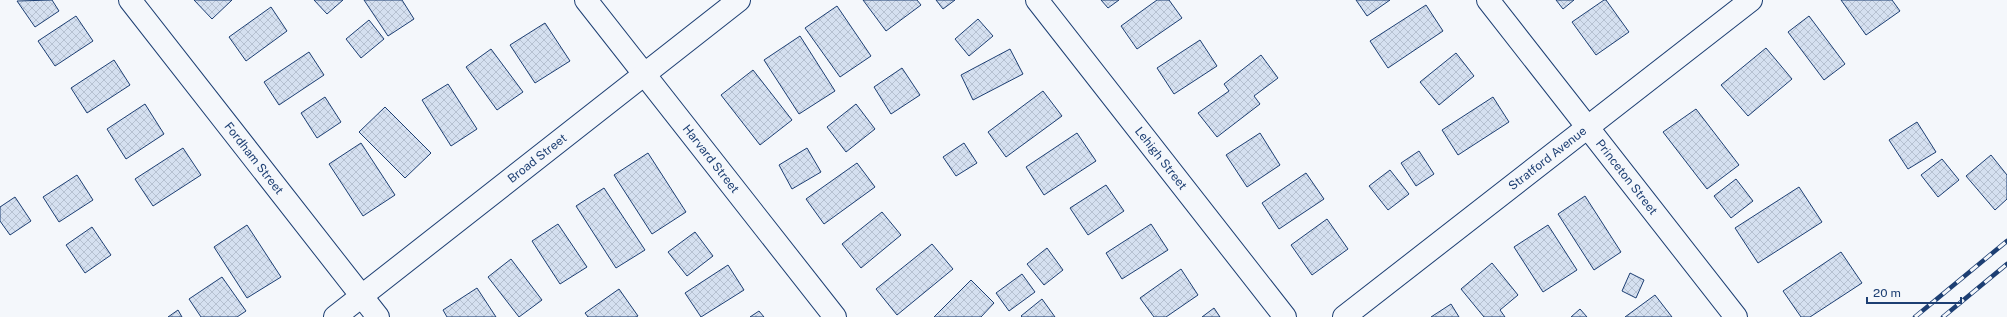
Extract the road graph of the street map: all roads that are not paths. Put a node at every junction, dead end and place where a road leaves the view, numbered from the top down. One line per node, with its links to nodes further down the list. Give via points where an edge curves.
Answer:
1 (130, 0): 9 (street, Fordham Street)
2 (586, 0): 7 (street, Harvard Street)
3 (739, 0): 7 (street, Broad Street)
4 (1037, 0): 13 (street, Lehigh Street)
5 (1488, 0): 8 (street, Princeton Street)
6 (1751, 0): 8 (street, Stratford Avenue)
7 (645, 74): 9 (street, Broad Street); 12 (street, Harvard Street)
8 (1588, 127): 14 (street, Stratford Avenue); 15 (street, Princeton Street)
9 (362, 296): 10 (street, Broad Street); 11 (street, Fordham Street)
10 (335, 317)
11 (378, 317)
12 (835, 317)
13 (1285, 317)
14 (1344, 317)
15 (1736, 317)

